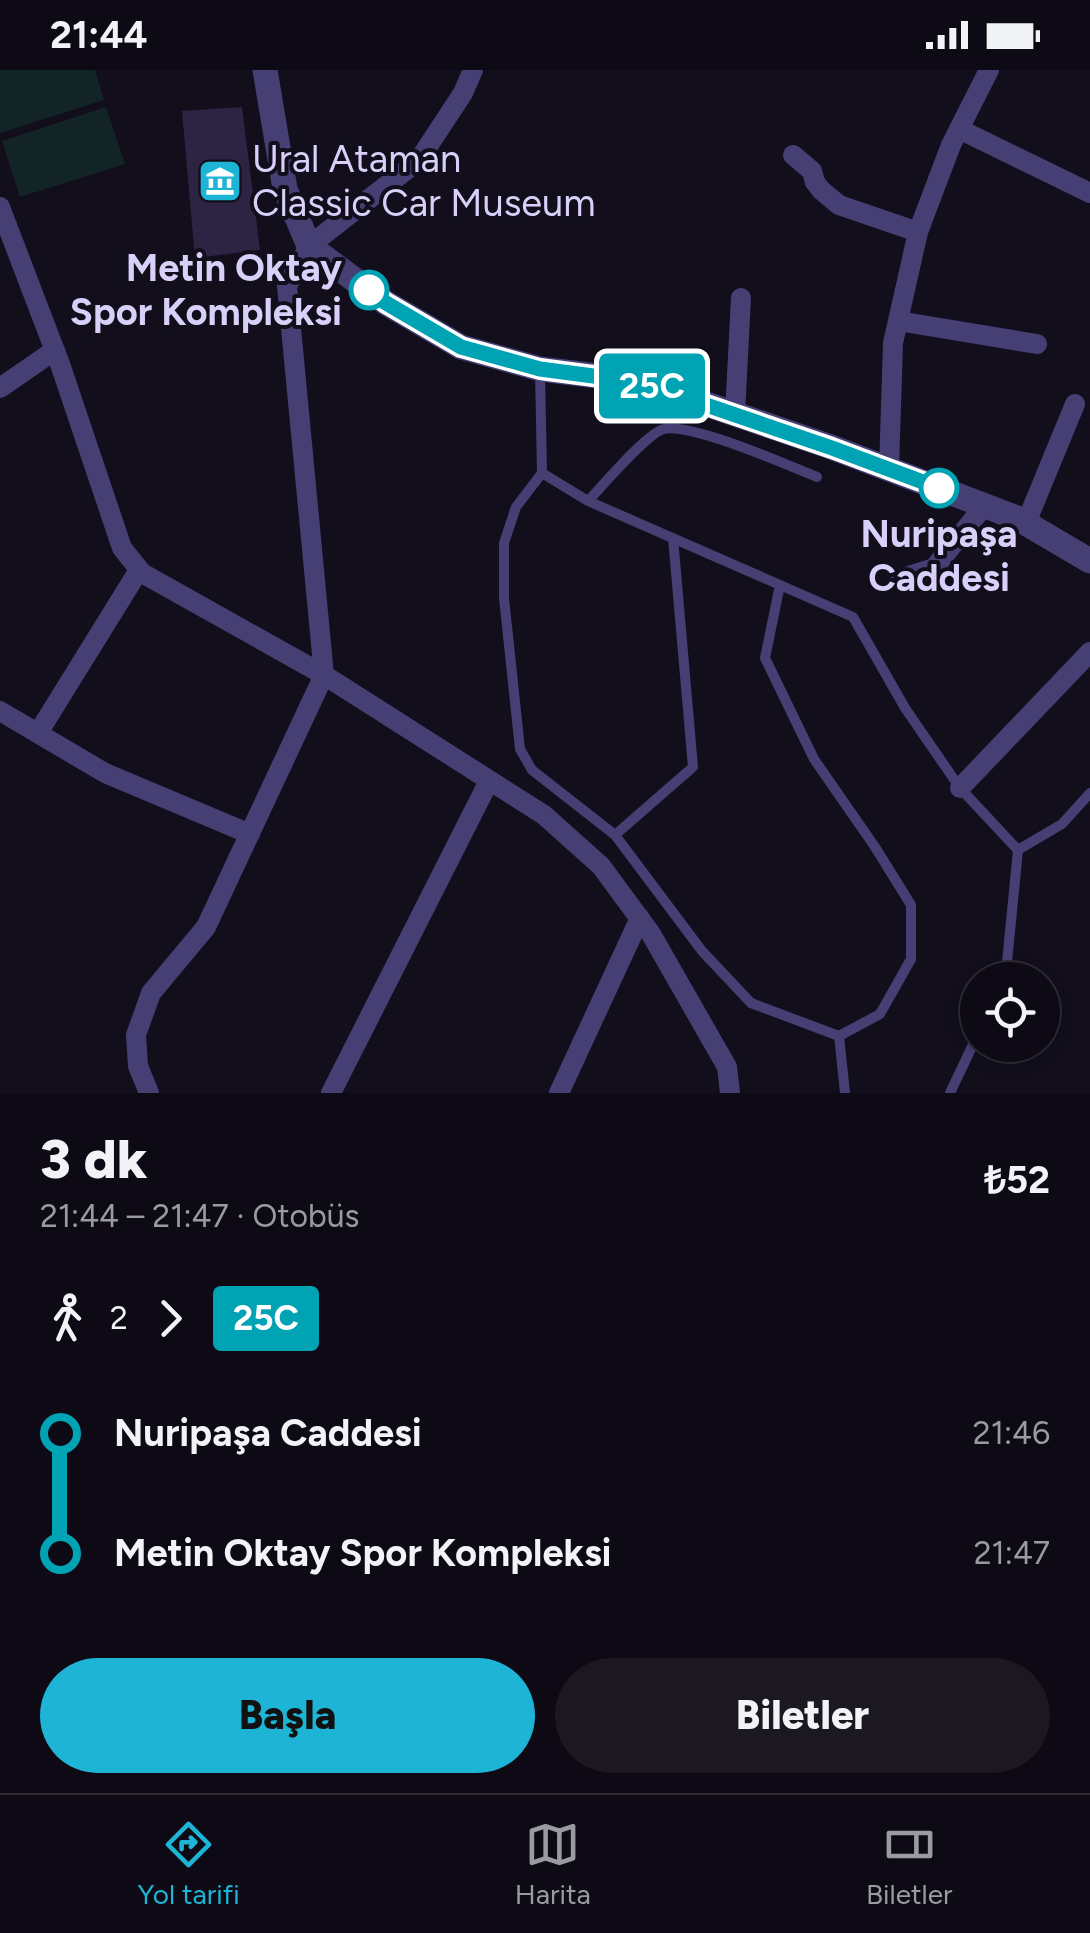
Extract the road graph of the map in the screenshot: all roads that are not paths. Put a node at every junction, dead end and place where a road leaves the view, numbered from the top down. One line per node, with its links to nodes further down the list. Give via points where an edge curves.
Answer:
1 (264, 70): 9 (street, via 285,189)
2 (473, 70): 9 (street, via 419,160)
3 (989, 70): 4 (street)
4 (959, 129): 6 (street); 8 (street)
5 (793, 156): 8 (street, via 839,204)
6 (1090, 192)
7 (0, 207): 13 (street)
8 (918, 232): 11 (street)
9 (309, 246): 14 (street, via 461,347); 30 (street, via 287,286)
10 (741, 298): 17 (street)
11 (898, 321): 12 (street); 18 (street)
12 (1037, 344)
13 (55, 350): 15 (street); 26 (street, via 122,548)
14 (540, 369): 17 (street, via 639,382); 19 (lane)
15 (0, 388)
16 (1074, 404): 23 (street)
17 (735, 414): 18 (street)
18 (889, 469): 22 (street)
19 (542, 472): 21 (lane); 37 (lane, via 516,508 504,543 520,749 532,770)
20 (816, 477): 21 (lane, via 670,427 651,436)
21 (588, 501): 24 (lane)
22 (985, 506): 23 (street); 27 (street, via 934,568)
23 (1026, 523): 25 (street)
24 (672, 538): 28 (lane); 37 (lane, via 693,767)
25 (1090, 560)
26 (139, 570): 30 (street); 32 (street)
27 (899, 578)
28 (780, 585): 34 (lane, via 853,617); 41 (lane, via 765,658 814,760 910,905 910,960 880,1014)
29 (1090, 652): 34 (street)
30 (324, 676): 33 (street); 36 (street)
31 (0, 711): 32 (street)
32 (38, 734): 36 (street, via 105,774)
33 (488, 780): 39 (street, via 544,816 601,866); 44 (street)
34 (960, 788): 38 (lane)
35 (1090, 793): 38 (lane, via 1062,824)
36 (250, 834): 43 (street, via 206,927 151,993 136,1035)
37 (615, 835): 41 (lane, via 751,1004)
38 (1018, 850): 40 (lane)
39 (640, 918): 45 (street); 46 (street, via 727,1068)
40 (1006, 962)
41 (839, 1036): 47 (lane)
42 (965, 1062): 48 (lane)
43 (149, 1093)
44 (331, 1093)
45 (558, 1093)
46 (730, 1093)
47 (845, 1093)
48 (950, 1093)

